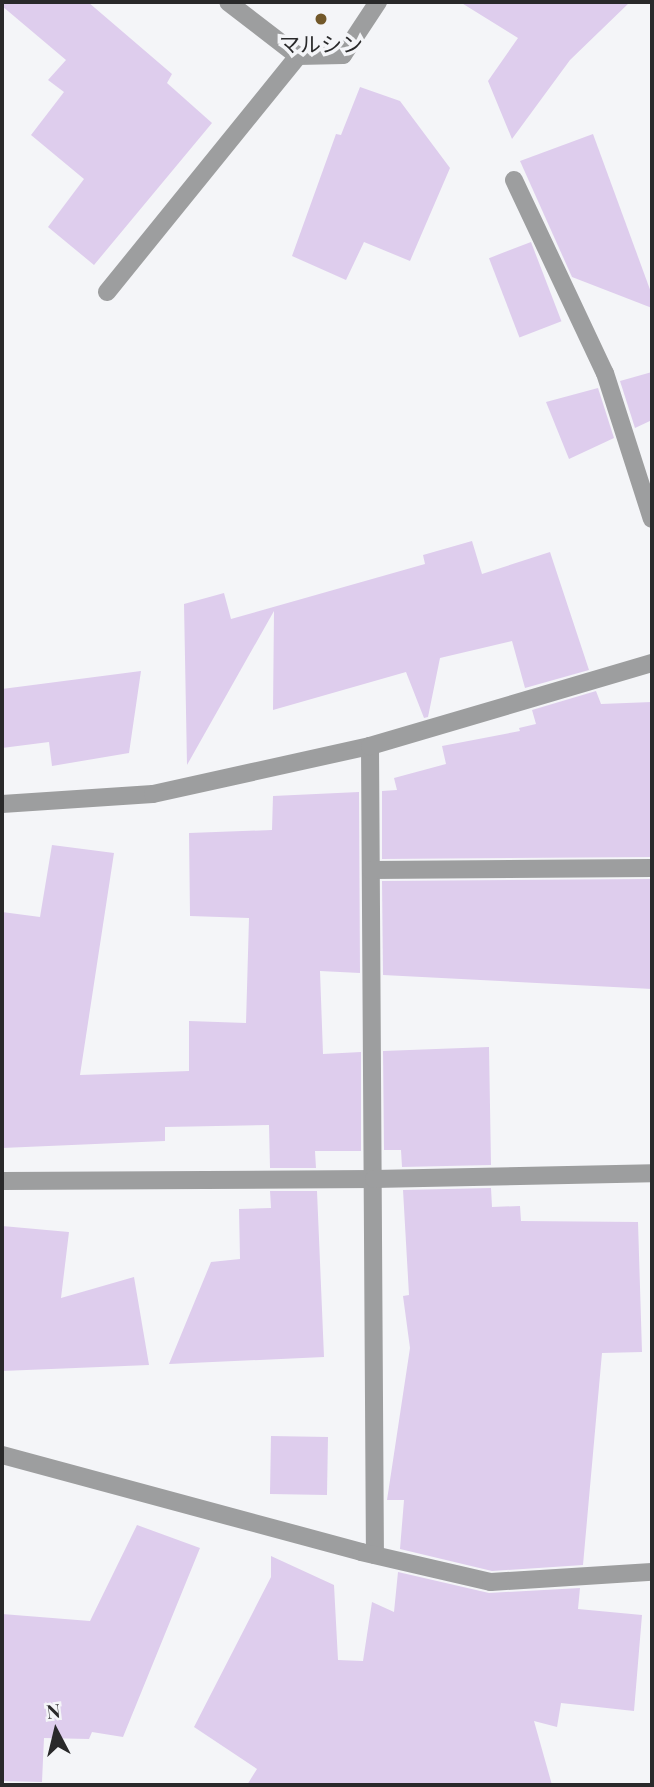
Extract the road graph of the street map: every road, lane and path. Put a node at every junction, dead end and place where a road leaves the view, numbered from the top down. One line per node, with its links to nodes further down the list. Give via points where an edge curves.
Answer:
1 (228, 2): 3 (street)
2 (378, 2): 3 (street, via 343,55)
3 (298, 56): 5 (street)
4 (514, 180): 6 (street, via 605,373)
5 (107, 292)
6 (652, 519)
7 (652, 663): 8 (street)
8 (370, 746): 9 (street, via 153,794); 11 (street)
9 (2, 804)
10 (652, 868): 11 (street)
11 (371, 870): 13 (street)
12 (652, 1173): 13 (street)
13 (374, 1180): 14 (street); 16 (street)
14 (2, 1181)
15 (2, 1455): 16 (street)
16 (375, 1555): 17 (street, via 491,1582)
17 (652, 1573)

